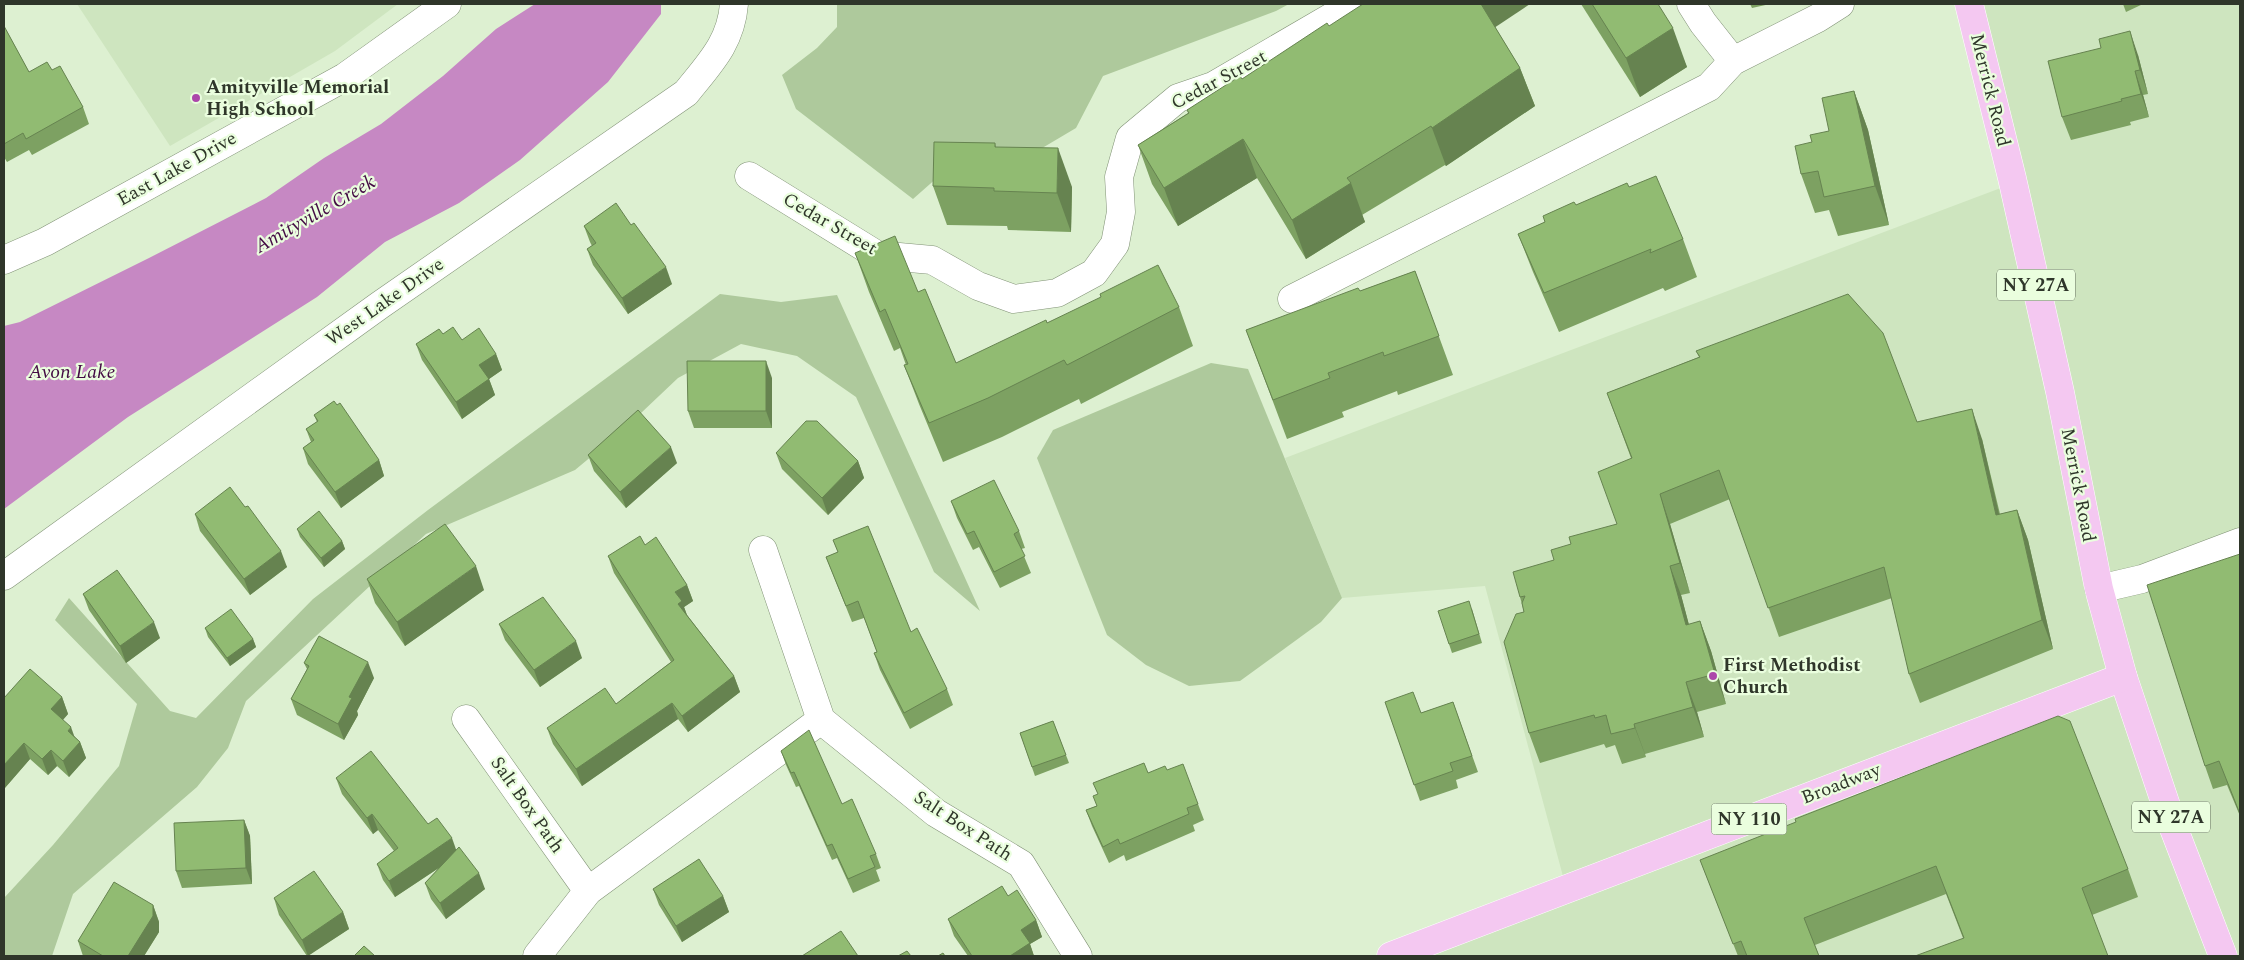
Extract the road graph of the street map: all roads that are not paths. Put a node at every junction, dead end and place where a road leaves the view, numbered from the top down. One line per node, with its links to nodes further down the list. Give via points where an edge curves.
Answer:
1 (446, 4): 9 (street, East Lake Drive, via 344,77 45,242)
2 (734, 4): 13 (street, West Lake Drive, via 724,45 686,93 372,311)
3 (1354, 4): 8 (street, Cedar Street, via 1213,86 1178,98 1130,138 1119,177 1121,212 1115,244 1094,274 1057,293 1014,299 978,286 932,260 877,255)
4 (1691, 4): 7 (street)
5 (1840, 4): 7 (street)
6 (1968, 4): 14 (main road, Merrick Road / NY 27A, via 2012,178 2066,420)
7 (1734, 61): 10 (street, via 1708,88)
8 (749, 176)
9 (4, 260)
10 (1292, 299)
11 (2240, 542): 14 (street, via 2142,580)
12 (763, 550): 17 (street)
13 (4, 576)
14 (2099, 589): 15 (main road, Merrick Road / NY 27A)
15 (2123, 677): 21 (main road, Broadway / NY 110); 22 (main road, Merrick Road / NY 27A, via 2174,828)
16 (466, 719): 18 (street, Salt Box Path)
17 (821, 720): 18 (street); 20 (street, Salt Box Path, via 936,813 1022,864)
18 (588, 891): 19 (street)
19 (537, 956)
20 (1078, 956)
21 (1391, 956)
22 (2223, 956)

